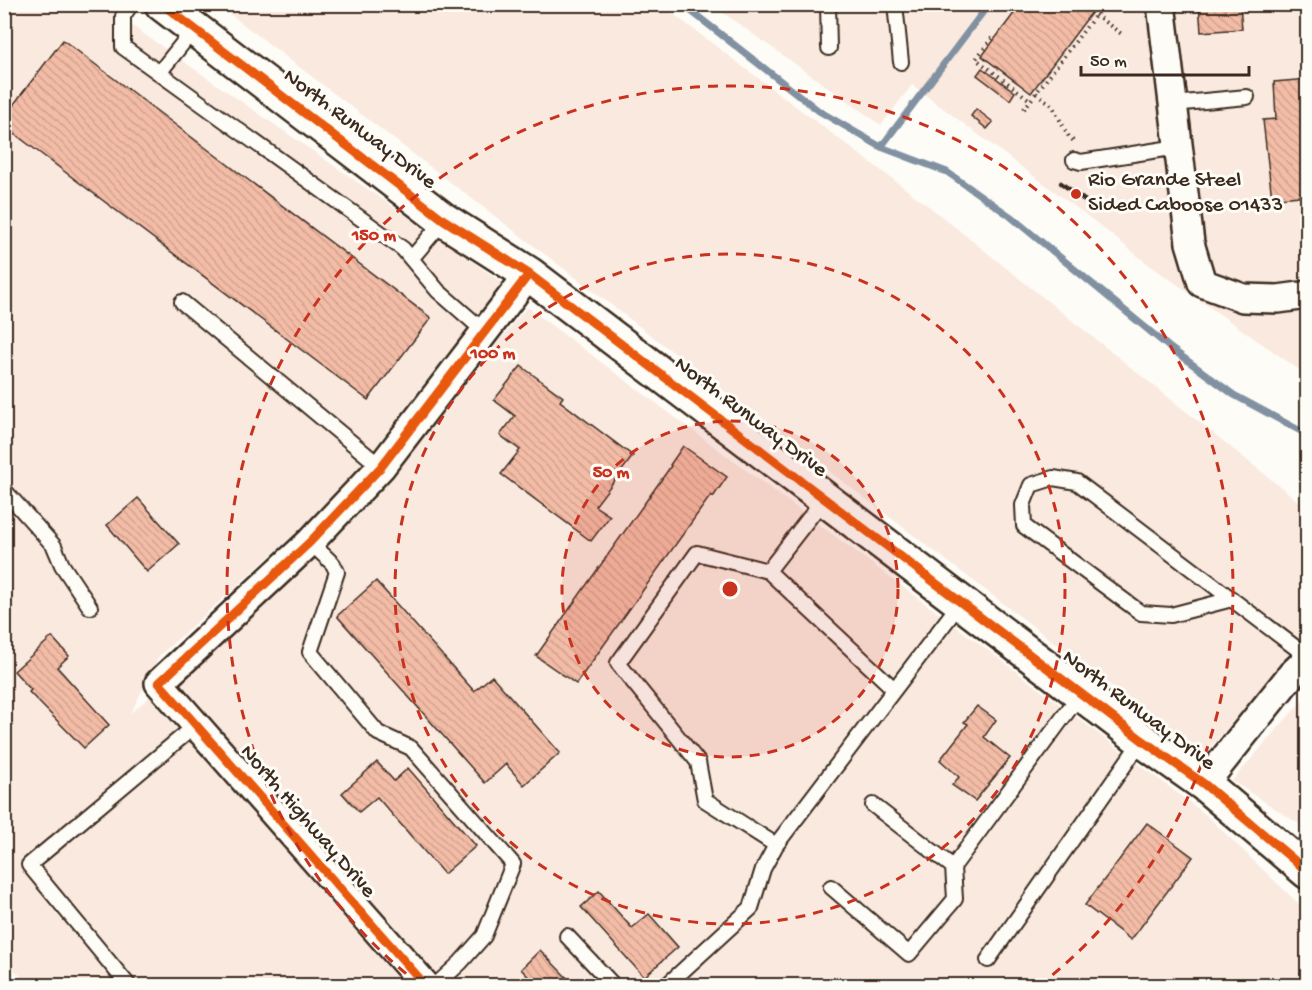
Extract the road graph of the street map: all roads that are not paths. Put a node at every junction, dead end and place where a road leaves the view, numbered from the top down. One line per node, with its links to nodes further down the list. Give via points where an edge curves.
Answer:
1 (131, 4): 9 (lane, via 123,16 123,47)
2 (162, 4): 6 (street, North Runway Drive)
3 (828, 4): 7 (lane)
4 (895, 4): 8 (lane)
5 (1161, 4): 11 (street)
6 (194, 29): 9 (lane); 14 (street, North Runway Drive)
7 (829, 48)
8 (901, 62)
9 (159, 73): 15 (lane, via 403,249)
10 (1247, 97): 11 (lane)
11 (1173, 104): 12 (street)
12 (1178, 147): 13 (lane); 17 (street, via 1190,243 1202,283 1243,298)
13 (1074, 160)
14 (444, 220): 15 (lane); 16 (street, North Runway Drive)
15 (411, 259): 19 (lane, via 438,291)
16 (529, 274): 19 (street); 22 (street, North Runway Drive)
17 (1308, 295)
18 (182, 302): 20 (lane)
19 (485, 332): 20 (street)
20 (381, 467): 23 (street)
21 (4, 490): 27 (lane, via 54,546)
22 (824, 499): 24 (lane); 26 (street, North Runway Drive)
23 (310, 542): 31 (street, North Highway Drive, via 159,684); 41 (lane, via 337,572 310,652 378,733 411,748 513,864 484,936 460,963)
24 (768, 571): 29 (lane); 35 (lane, via 697,553 618,663 698,762 705,800)
25 (1232, 599): 25 (lane, via 1077,482 1053,478 1031,485 1023,505 1024,526 1141,613 1171,615); 28 (lane)
26 (961, 602): 29 (lane); 30 (street, North Runway Drive)
27 (90, 607)
28 (1308, 658): 33 (street)
29 (894, 689): 35 (lane)
30 (1081, 693): 32 (street, North Runway Drive); 36 (lane)
31 (196, 725): 41 (street, North Highway Drive); 42 (lane, via 30,865)
32 (1142, 740): 33 (street, North Runway Drive); 40 (lane)
33 (1204, 784): 37 (street, North Runway Drive)
34 (873, 805): 36 (lane)
35 (776, 845): 44 (lane, via 763,869 751,908)
36 (953, 867): 38 (lane, via 955,899 909,954)
37 (1308, 872)
38 (831, 887)
39 (567, 936): 43 (lane)
40 (988, 960)
41 (423, 984)
42 (129, 986)
43 (614, 986)
44 (666, 986)

